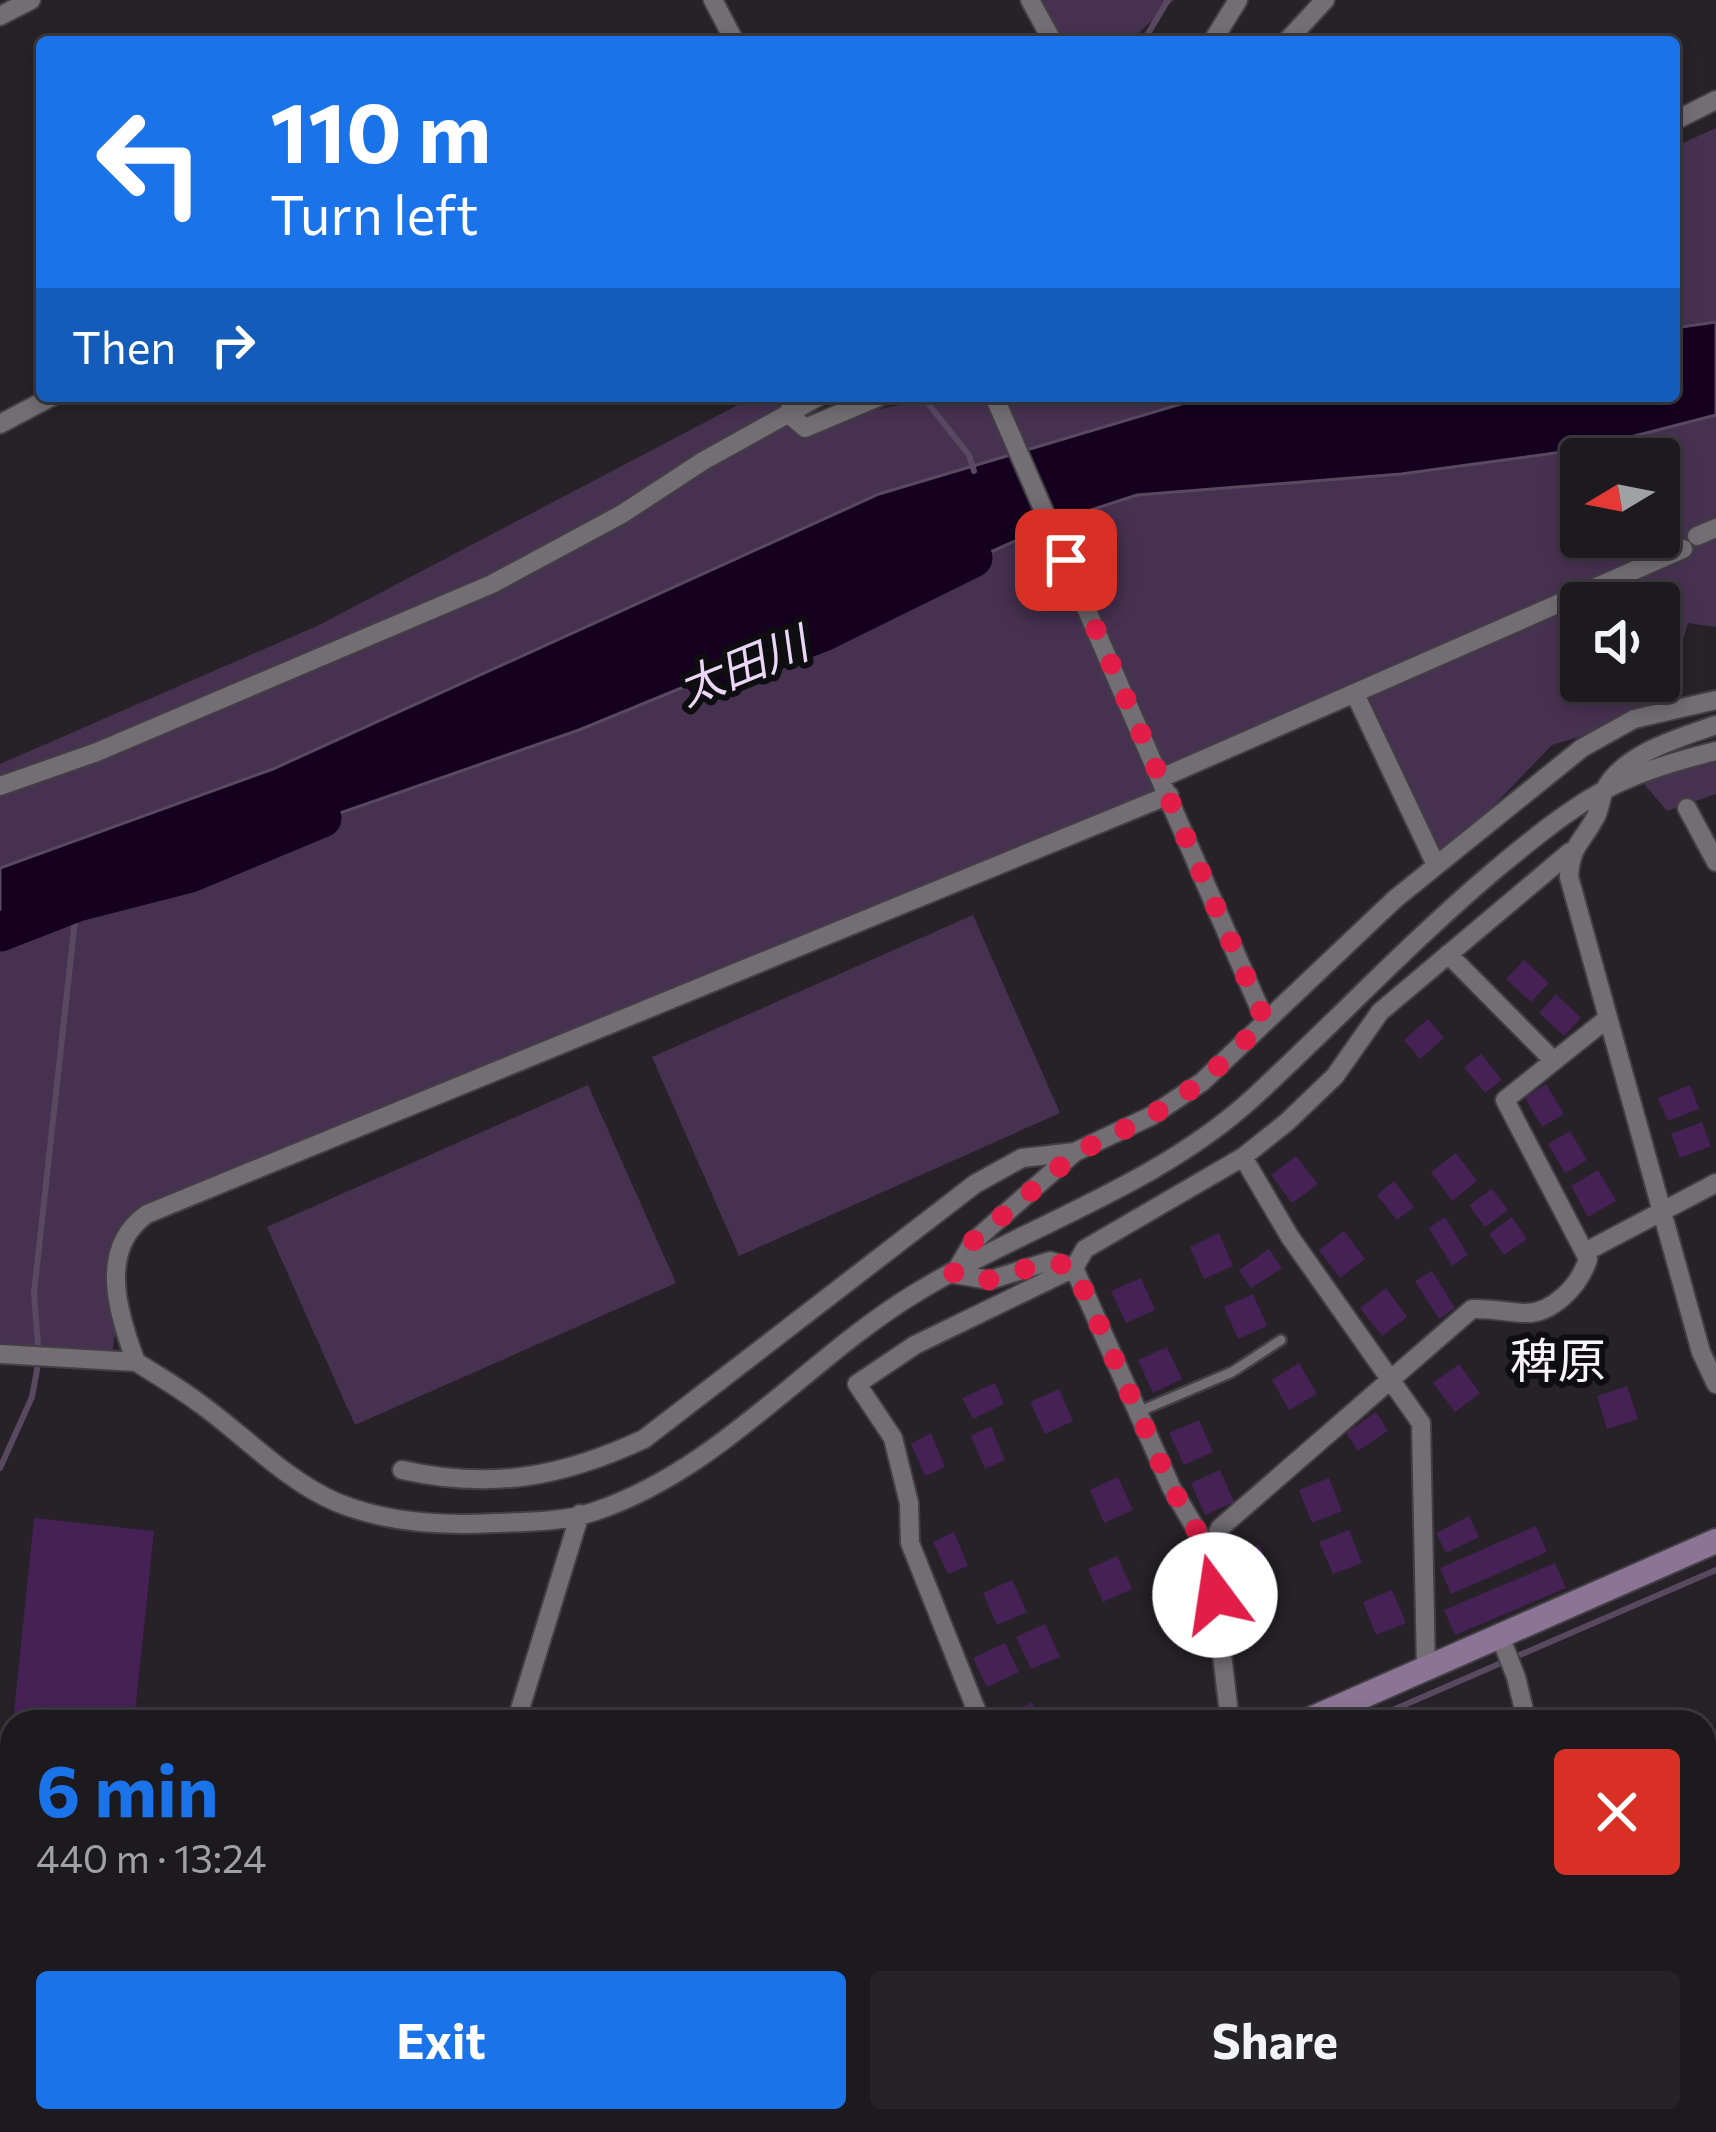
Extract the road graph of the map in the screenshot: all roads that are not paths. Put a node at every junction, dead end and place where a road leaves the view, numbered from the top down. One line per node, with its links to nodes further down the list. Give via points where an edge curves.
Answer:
1 (31, 0): 6 (street)
2 (713, 0): 7 (street)
3 (1030, 0): 8 (street)
4 (1238, 0): 9 (street)
5 (1324, 0): 10 (street)
6 (0, 16)
7 (729, 36)
8 (1050, 36)
9 (1216, 36)
10 (1291, 36)
11 (1716, 100): 12 (street)
12 (1680, 118)
13 (42, 402): 17 (street)
14 (866, 402): 16 (street, via 806,428)
15 (997, 402): 23 (street)
16 (793, 405): 24 (street, via 622,514 492,584)
17 (0, 424)
18 (1699, 538): 19 (street)
19 (1354, 694): 23 (street); 29 (street)
20 (1716, 700): 29 (street, via 1634,719 1582,748)
21 (1716, 725): 25 (street, via 1664,743)
22 (1716, 751): 25 (street)
23 (1162, 779): 32 (street); 43 (street, via 147,1214 120,1249 114,1289)
24 (0, 787)
25 (1605, 789): 27 (street, via 1597,816); 40 (street, via 1547,826 1411,942 1237,1112 1127,1184)
26 (1687, 808): 28 (street)
27 (1570, 852): 30 (street); 31 (street, via 1569,877)
28 (1716, 862)
29 (1436, 865): 32 (street)
30 (1448, 954): 33 (street); 35 (street, via 1381,1012 1335,1076)
31 (1608, 1018): 33 (street); 37 (street)
32 (1265, 1021): 34 (street, via 1202,1082)
33 (1554, 1061): 38 (street, via 1505,1100)
34 (1076, 1153): 40 (street, via 973,1241); 47 (street, via 1022,1158 975,1184 644,1439 592,1463 519,1478 453,1481)
35 (1243, 1157): 39 (street, via 1084,1249); 44 (street)
36 (1716, 1183): 37 (street)
37 (1663, 1211): 38 (street); 45 (street)
38 (1585, 1252): 44 (street, via 1581,1281 1552,1304 1528,1314 1472,1309)
39 (1074, 1268): 40 (street, via 1050,1261 990,1280); 46 (street); 54 (street, via 915,1346 857,1384 893,1438 910,1544)
40 (953, 1274): 48 (street, via 850,1337 740,1430 669,1476)
41 (1281, 1340): 46 (lane, via 1232,1372)
42 (0, 1354): 43 (street)
43 (136, 1362): 48 (street, via 334,1501 390,1518 467,1525)
44 (1391, 1379): 50 (street, via 1220,1528); 52 (street, via 1420,1423)
45 (1716, 1384)
46 (1138, 1412): 50 (street)
47 (402, 1470)
48 (580, 1514): 53 (street)
49 (1716, 1541): 51 (street)
50 (1210, 1553): 55 (street)
51 (1500, 1636): 52 (street); 57 (street)
52 (1426, 1669): 56 (street)
53 (520, 1710)
54 (976, 1710)
55 (1229, 1710)
56 (1332, 1710)
57 (1524, 1710)

